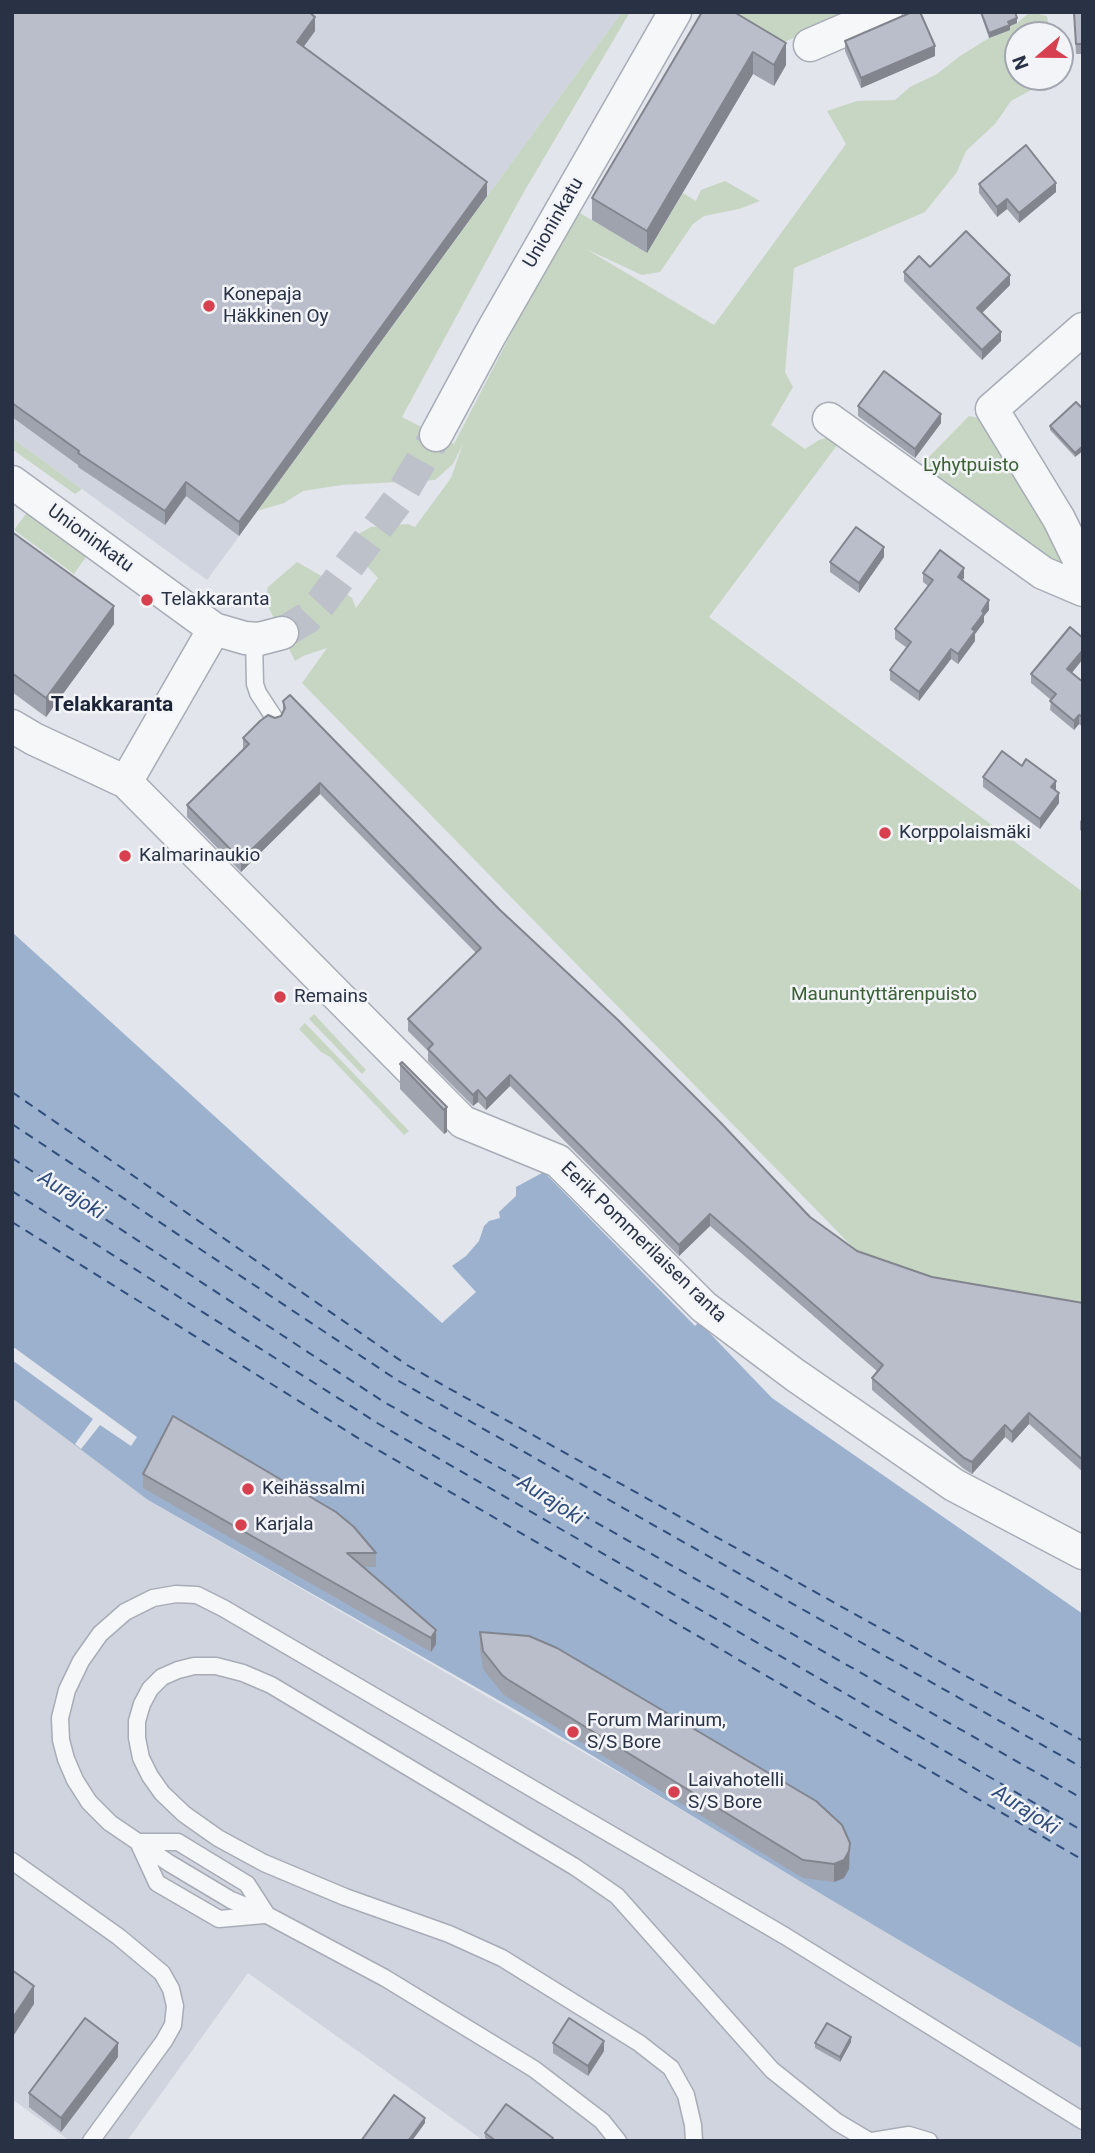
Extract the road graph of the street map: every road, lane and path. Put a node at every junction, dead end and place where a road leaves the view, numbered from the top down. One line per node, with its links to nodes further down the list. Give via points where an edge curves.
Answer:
1 (675, 12): 6 (street, Unioninkatu)
2 (886, 12): 3 (street)
3 (810, 45)
4 (1083, 329): 8 (street, via 992,408)
5 (829, 419): 9 (street, via 1043,573)
6 (436, 435)
7 (12, 482): 10 (street, Unioninkatu)
8 (1083, 568)
9 (1083, 590)
10 (214, 629): 11 (street, Unioninkatu, via 231,635); 14 (street)
11 (268, 636): 12 (lane, via 255,674 258,693)
12 (275, 719)
13 (12, 726): 14 (street)
14 (126, 782): 15 (street, Eerik Pommerilaisen ranta, via 463,1122 558,1161 704,1307 954,1485)
15 (1083, 1553)
16 (138, 1842): 18 (lane, via 231,1900); 18 (lane, via 178,1842 247,1884); 18 (lane, via 157,1883 219,1919); 19 (lane, via 110,1823 75,1780 61,1740 60,1718 67,1689 100,1634 125,1612 153,1598 197,1595 785,1936)
17 (12, 1861): 20 (lane, via 119,1937 162,1973 171,1989 173,2025)
18 (267, 1915): 21 (lane, via 385,1978 534,2068 602,2121)
19 (1083, 2121)
20 (92, 2141)
21 (618, 2141)
22 (694, 2141): 23 (lane, via 685,2095 671,2068 639,2043 502,1958 264,1863 184,1814 162,1793 141,1758 137,1721 150,1689 162,1677 194,1666 243,1673 271,1685 575,1867 617,1896 772,2070 837,2122)
23 (871, 2141): 24 (lane, via 909,2135)
24 (929, 2141)

